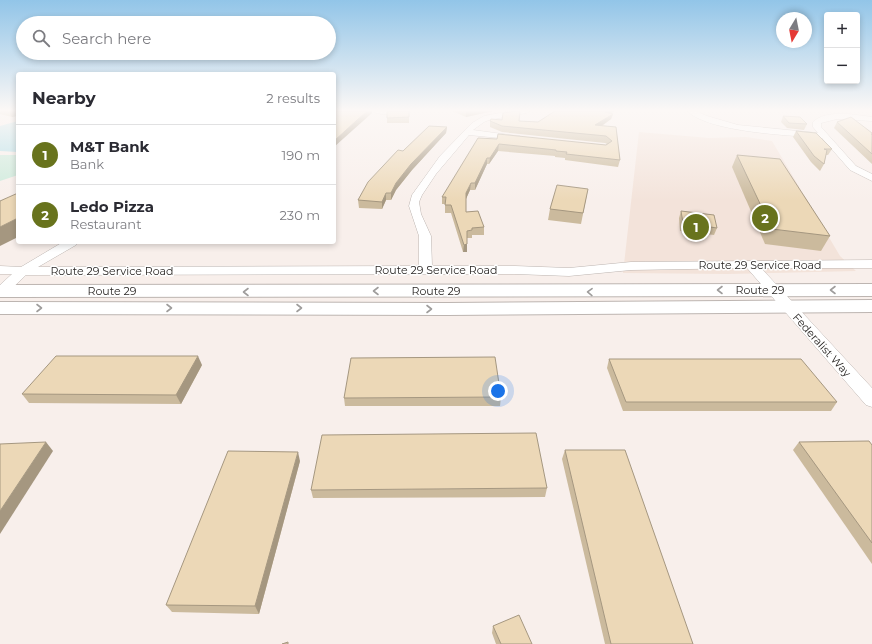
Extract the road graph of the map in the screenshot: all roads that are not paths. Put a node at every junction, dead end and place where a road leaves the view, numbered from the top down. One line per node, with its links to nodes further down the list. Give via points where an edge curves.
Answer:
1 (459, 141): 8 (street, via 420,187 414,202 416,216 424,230 427,244)
2 (829, 141): 3 (street, via 853,168)
3 (872, 178)
4 (69, 244): 9 (street)
5 (872, 264): 6 (street, Route 29 Service Road)
6 (751, 265): 8 (street, Route 29 Service Road, via 631,266 569,272); 10 (street, Federalist Way)
7 (0, 270): 9 (street, Route 29 Service Road)
8 (425, 270): 9 (street, Route 29 Service Road)
9 (23, 271): 12 (street)
10 (773, 290): 11 (main road, Route 29, one-way to 10); 12 (main road, Route 29, one-way to 12); 14 (street, Federalist Way)
11 (872, 290)
12 (0, 297): 14 (main road, Route 29, one-way to 14)
13 (872, 306): 14 (main road, Route 29)
14 (788, 307): 15 (street, Federalist Way)
15 (872, 400)

